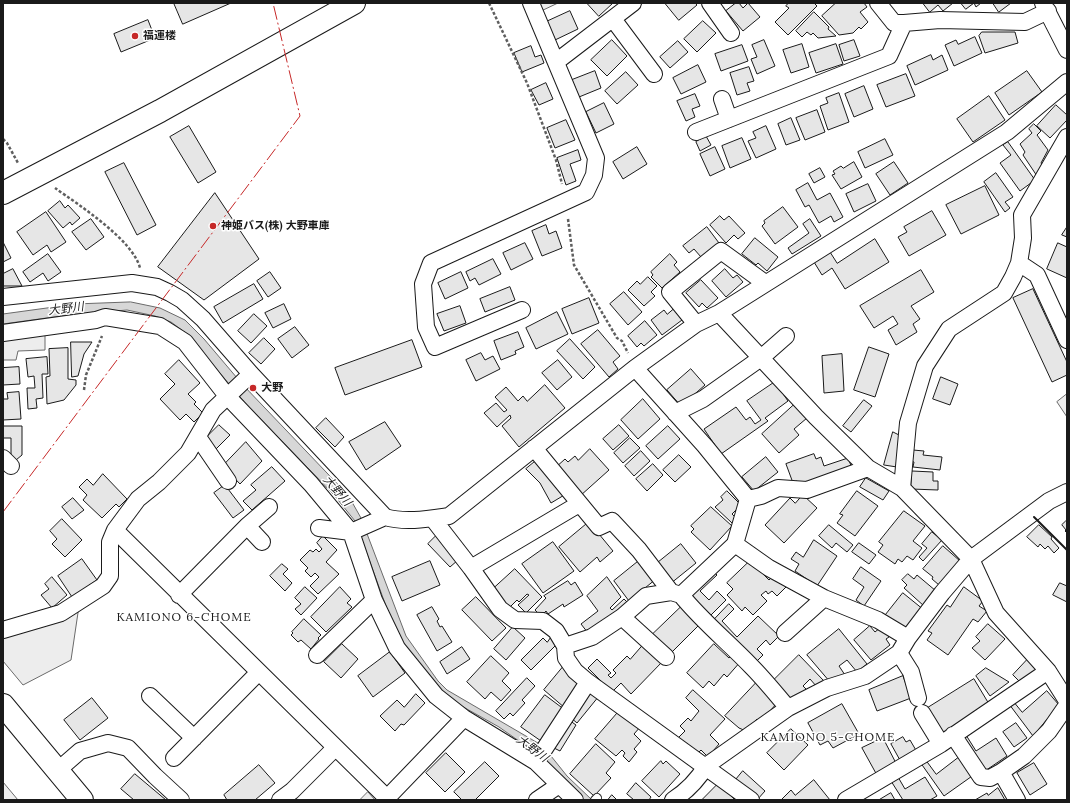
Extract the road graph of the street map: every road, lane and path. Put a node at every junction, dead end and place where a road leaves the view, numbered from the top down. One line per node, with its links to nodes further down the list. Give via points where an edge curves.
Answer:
1 (354, 3): 19 (street, via 160,111)
2 (531, 3): 11 (street)
3 (633, 3): 7 (street)
4 (710, 3): 9 (street)
5 (878, 3): 8 (street, via 894,23)
6 (1045, 7): 8 (street, via 1025,22); 10 (street)
7 (613, 19): 11 (street); 12 (street)
8 (904, 22): 15 (street, via 889,56)
9 (731, 32)
10 (1067, 50)
11 (556, 62): 25 (street, via 596,158 594,175 586,192 431,263 423,284 426,327 435,347)
12 (654, 74)
13 (1067, 82): 22 (street, via 1007,132)
14 (722, 99): 15 (street)
15 (729, 119): 16 (street)
16 (696, 132)
17 (1067, 137): 21 (street, via 1022,215 1023,238)
18 (3, 139): 19 (path, via 19,165)
19 (36, 175): 20 (street); 23 (path, via 112,229 138,260)
20 (3, 193)
21 (1019, 263): 31 (street, via 1036,275); 42 (street, via 1004,293 949,329 925,366 908,423)
22 (765, 283): 26 (street); 28 (street, via 720,251 670,292)
23 (144, 284): 24 (street, via 132,283); 34 (street, via 170,293 194,309)
24 (3, 297)
25 (522, 310)
26 (719, 313): 28 (street); 32 (street)
27 (96, 320): 29 (street); 35 (path, via 102,337 86,374); 36 (street, via 105,317 160,326 185,342)
28 (696, 324): 33 (street)
29 (3, 333)
30 (786, 336): 32 (street)
31 (1067, 340)
32 (761, 358): 37 (street, via 704,399); 40 (street)
33 (636, 368): 37 (street); 39 (street)
34 (251, 374): 36 (street); 48 (street)
35 (84, 390)
36 (227, 396): 38 (street, via 214,410); 52 (street, via 311,484)
37 (675, 413): 44 (street)
38 (198, 437): 41 (street); 51 (street, via 188,453 138,499)
39 (534, 448): 45 (street); 47 (street, via 449,516)
40 (868, 468): 42 (street); 44 (street, via 807,490 778,488)
41 (228, 480)
42 (902, 488): 55 (street)
43 (1067, 492): 55 (street, via 1049,501)
44 (748, 499): 54 (street)
45 (579, 504): 56 (street); 57 (street, via 599,527 612,521)
46 (269, 507): 49 (street)
47 (433, 518): 48 (street); 56 (street)
48 (378, 520): 52 (street)
49 (247, 526): 53 (street); 58 (street)
50 (319, 528): 52 (street)
51 (114, 530): 58 (street); 62 (street, via 110,542 110,576 102,586 61,612)
52 (351, 532): 60 (street)
53 (262, 542)
54 (735, 544): 57 (street); 59 (street, via 769,568)
55 (971, 559): 64 (street); 69 (street, via 996,613)
56 (471, 568): 65 (street, via 500,609 515,620 542,621 556,631)
57 (676, 594): 61 (street, via 646,596); 76 (street, via 751,666)
58 (179, 595): 70 (street)
59 (824, 598): 63 (street); 64 (street, via 878,620)
60 (374, 600): 67 (street); 78 (street, via 397,648 436,696)
61 (622, 617): 65 (street, via 592,637); 68 (street)
62 (3, 630)
63 (785, 633)
64 (908, 638): 66 (street)
65 (565, 646): 71 (street, via 566,658 575,671)
66 (899, 653): 74 (street, via 911,672); 76 (street, via 865,676 827,688)
67 (317, 655)
68 (666, 657)
69 (1048, 671): 73 (street); 80 (street)
70 (258, 672): 79 (street); 81 (street)
71 (588, 682): 83 (street); 84 (street)
72 (150, 696): 79 (street)
73 (1065, 697): 86 (street, via 1049,731 1024,756)
74 (918, 698)
75 (3, 705): 85 (street)
76 (788, 708): 84 (street)
77 (922, 713): 80 (street)
78 (464, 718): 81 (street, via 387,798); 83 (street)
79 (194, 738): 82 (street)
80 (947, 739): 86 (street, via 982,776 990,778); 95 (street)
81 (336, 748): 88 (street)
82 (174, 758)
83 (536, 762): 87 (street)
84 (706, 766): 93 (street, via 697,780); 94 (street)
85 (56, 771): 89 (street); 90 (street, via 80,751 108,743 128,748)
86 (1001, 772): 96 (street)
87 (559, 785): 91 (street); 92 (street)
88 (291, 797)
89 (82, 800)
90 (181, 800)
91 (537, 800)
92 (575, 800)
93 (673, 800)
94 (751, 800)
95 (846, 800)
96 (1017, 800)

